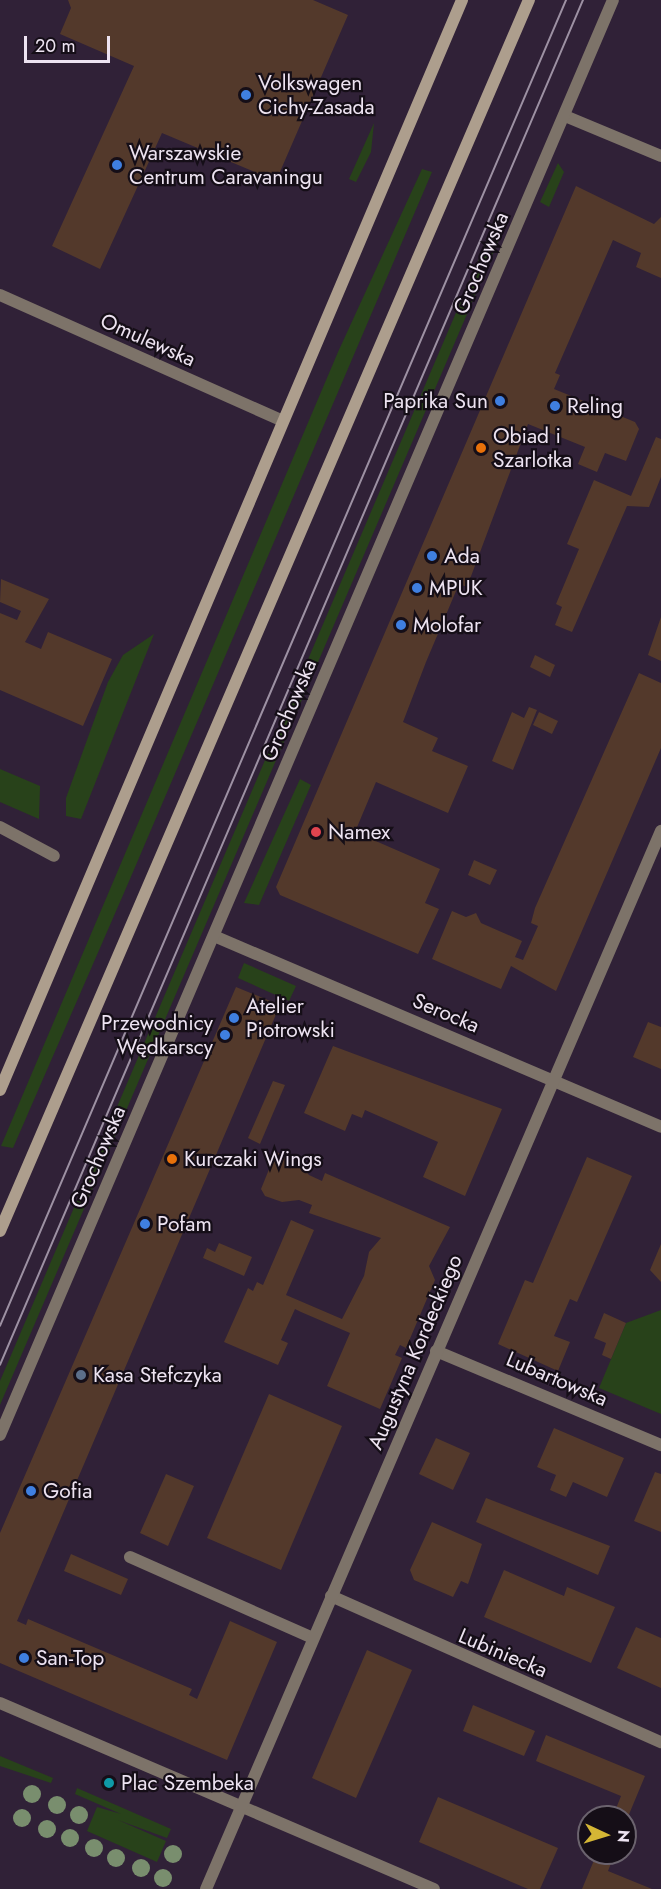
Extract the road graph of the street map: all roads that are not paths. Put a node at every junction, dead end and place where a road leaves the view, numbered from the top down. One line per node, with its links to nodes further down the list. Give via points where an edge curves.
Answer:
1 (462, 0): 7 (main road)
2 (529, 0): 15 (main road)
3 (613, 0): 4 (street, Grochowska)
4 (565, 116): 5 (street); 11 (street, Grochowska)
5 (661, 156)
6 (0, 295): 7 (street, Omulewska)
7 (281, 420): 13 (main road)
8 (0, 827): 10 (street)
9 (661, 831): 12 (street, Augustyna Kordeckiego)
10 (54, 856)
11 (214, 936): 12 (street, Serocka); 17 (street, Grochowska)
12 (552, 1079): 14 (street, Serocka); 16 (street, Augustyna Kordeckiego)
13 (0, 1090)
14 (661, 1127)
15 (0, 1231)
16 (436, 1352): 18 (street, Lubartowska); 20 (street, Augustyna Kordeckiego)
17 (0, 1435)
18 (661, 1445)
19 (130, 1557): 21 (street)
20 (331, 1596): 21 (street, Augustyna Kordeckiego); 23 (street, Lubiniecka)
21 (313, 1638): 24 (street, Augustyna Kordeckiego)
22 (0, 1703): 24 (street)
23 (661, 1742)
24 (242, 1807): 25 (street, Augustyna Kordeckiego); 26 (street)
25 (206, 1889)
26 (434, 1889)

